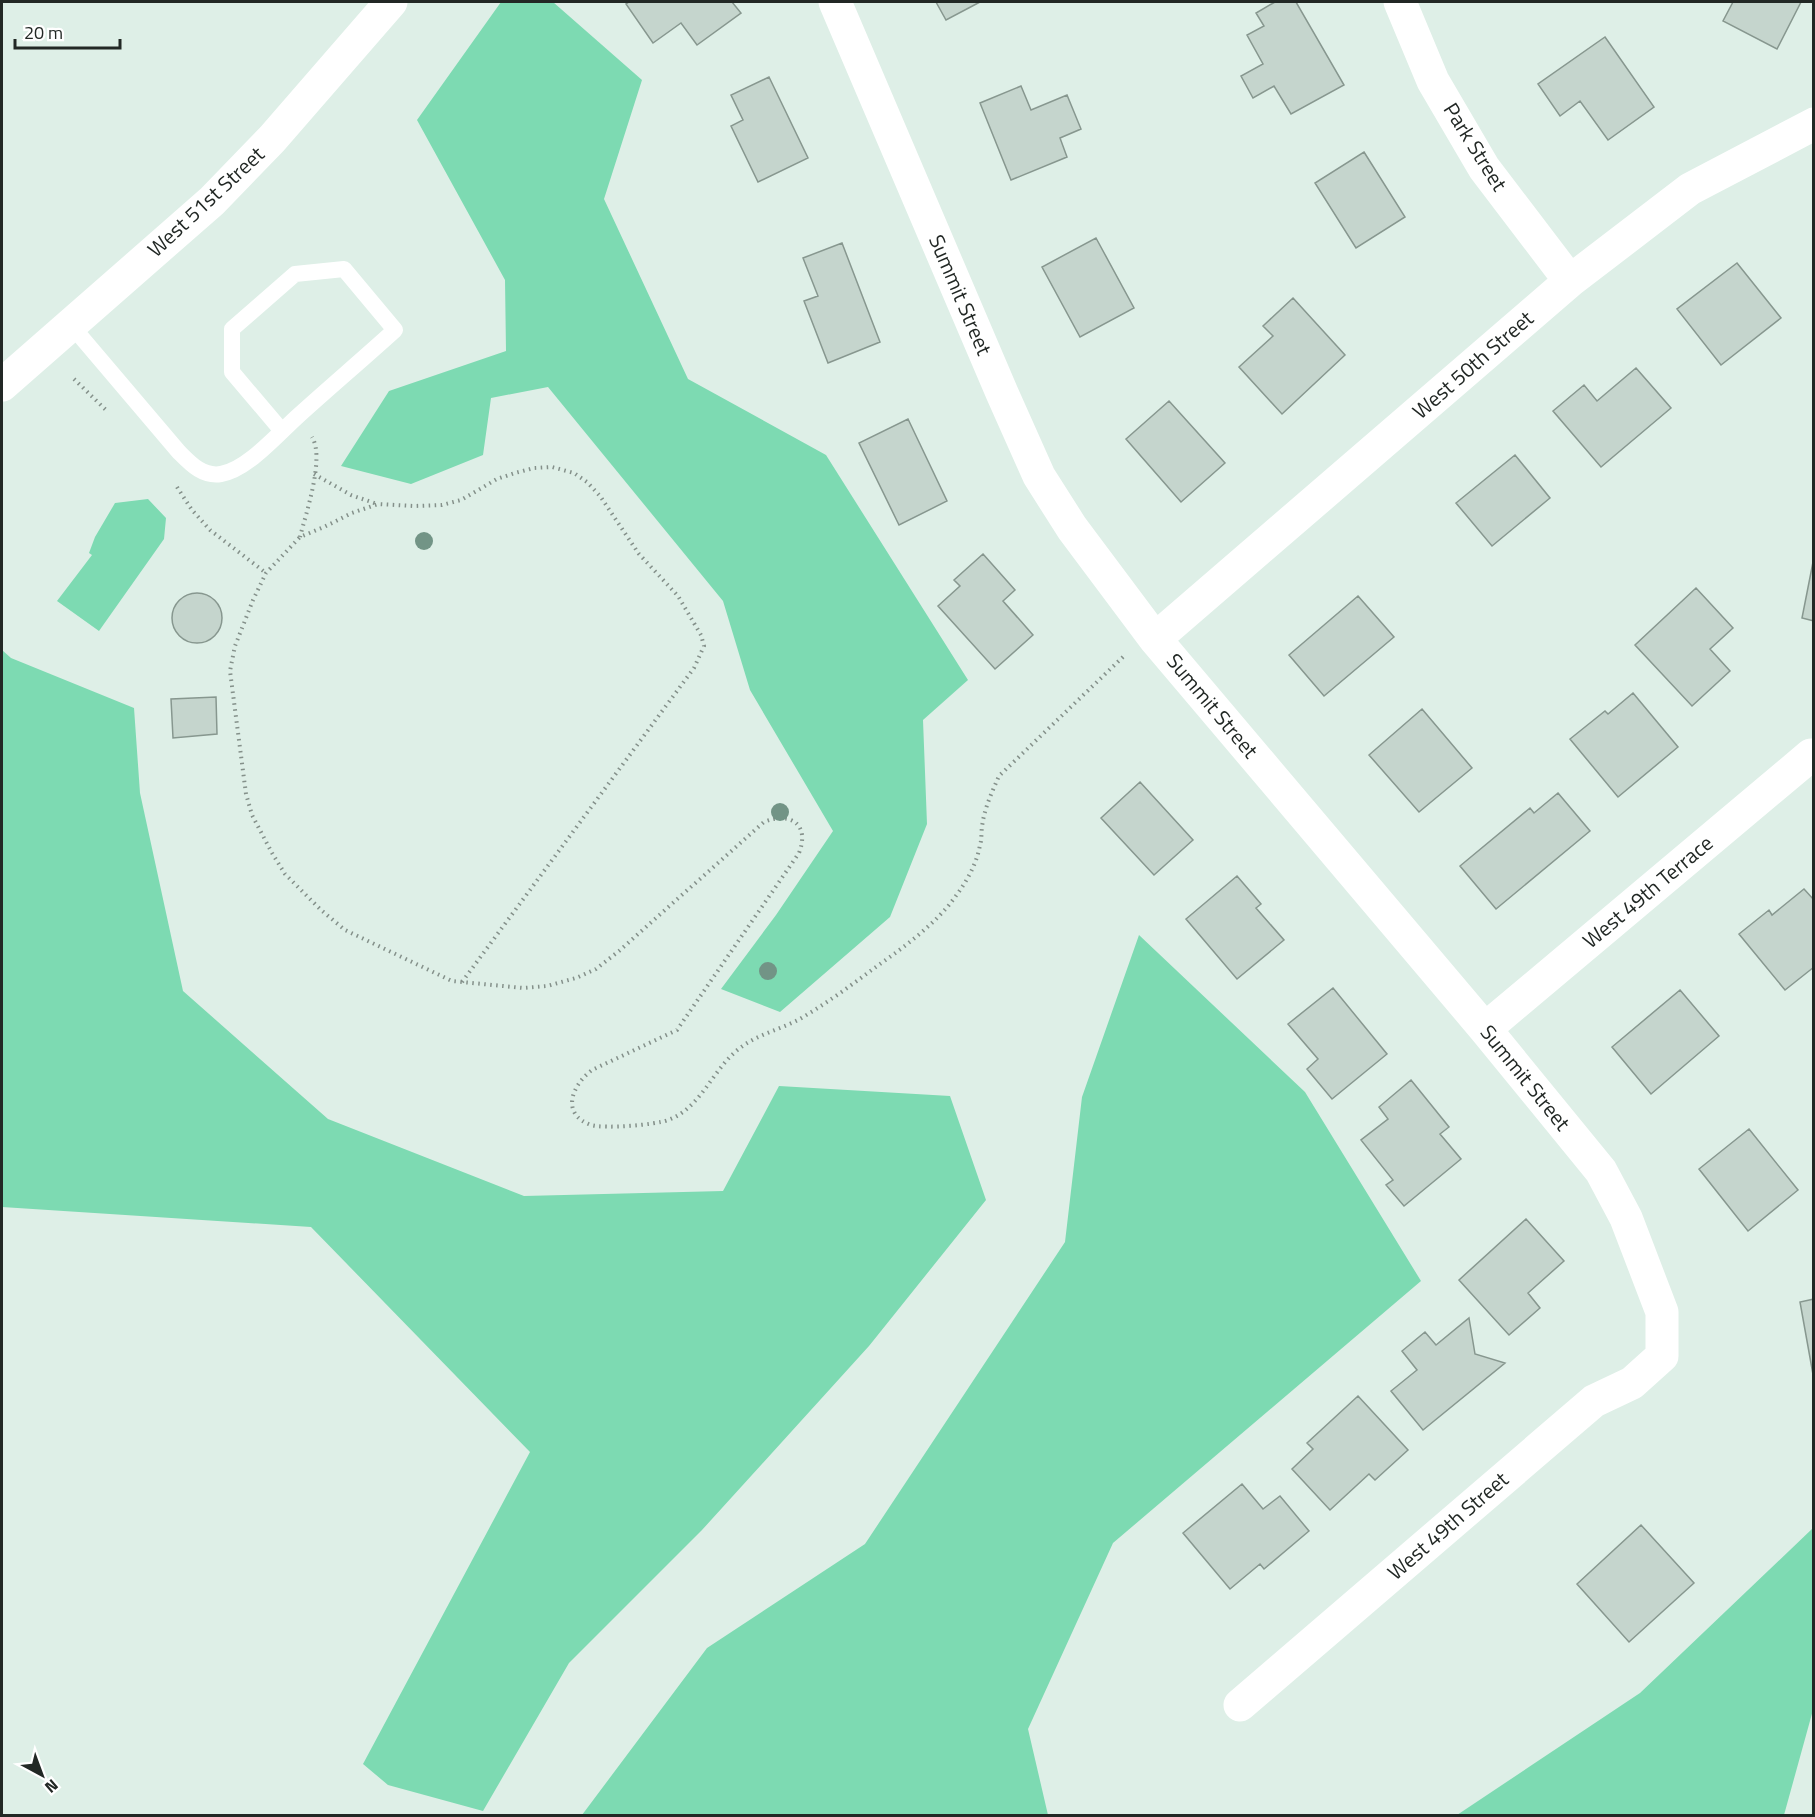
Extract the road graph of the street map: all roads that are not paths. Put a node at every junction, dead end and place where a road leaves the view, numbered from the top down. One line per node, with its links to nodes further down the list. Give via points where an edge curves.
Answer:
1 (391, 2): 6 (street, West 51st Street, via 245,169)
2 (835, 2): 9 (street, Summit Street, via 1039,476)
3 (1400, 2): 5 (street, Park Street, via 1433,81 1484,168)
4 (1814, 124): 5 (street, West 50th Street, via 1690,189)
5 (1570, 281): 9 (street, West 50th Street)
6 (71, 324): 7 (street, West 51st Street); 8 (lane, via 177,452 196,469 208,474 232,471)
7 (2, 385)
8 (282, 431): 8 (lane, via 395,330 344,269 295,274 232,329 232,372)
9 (1142, 646): 11 (street, Summit Street)
10 (1812, 757): 11 (street, West 49th Terrace)
11 (1485, 1029): 12 (street, Summit Street, via 1601,1171 1626,1218 1662,1312)
12 (1662, 1356): 13 (street, West 49th Street, via 1632,1383 1594,1401)
13 (1240, 1705)

